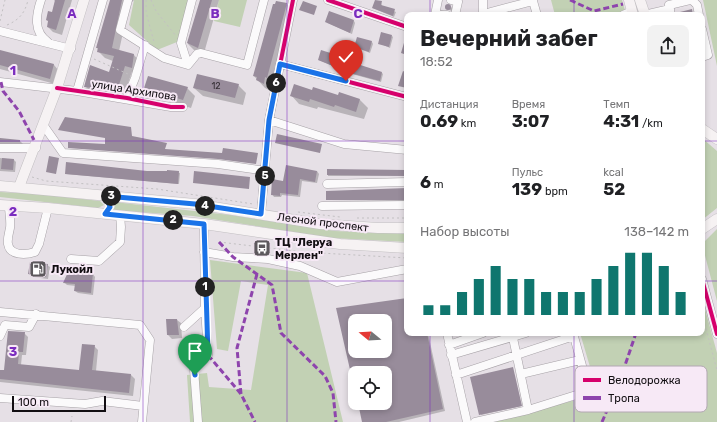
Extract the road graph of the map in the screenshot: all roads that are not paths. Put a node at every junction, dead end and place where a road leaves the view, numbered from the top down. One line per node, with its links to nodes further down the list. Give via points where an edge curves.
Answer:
1 (41, 0): 27 (street, via 36,25 42,38)
2 (84, 0): 29 (main road)
3 (103, 0): 35 (street)
4 (128, 0): 28 (street, via 120,30)
5 (192, 0): 32 (street, via 181,43)
6 (264, 0): 32 (street, via 247,65 201,53)
7 (293, 0): 31 (street)
8 (328, 0): 24 (street)
9 (438, 0): 15 (street)
10 (451, 0): 16 (street, via 458,2)
11 (483, 0): 17 (street)
12 (628, 0): 20 (main road)
13 (640, 0): 21 (main road)
14 (691, 0): 22 (street, via 669,5); 23 (street, via 697,5)
15 (436, 12)
16 (456, 12)
17 (483, 12)
18 (491, 12): 19 (street, via 532,1)
19 (536, 12)
20 (629, 12)
21 (643, 12)
22 (670, 12)
23 (698, 12)
24 (404, 26)
25 (3, 28): 27 (street)
26 (705, 42): 30 (street, via 708,55)
27 (50, 44): 29 (street)
28 (145, 45): 32 (street, via 164,58); 37 (street)
29 (71, 49): 34 (main road)
30 (705, 56)
31 (280, 64): 36 (street); 39 (street)
32 (188, 65)
33 (0, 82): 34 (street, улица Архипова)
34 (58, 88): 35 (street, улица Архипова); 40 (main road)
35 (77, 91): 37 (street, улица Архипова)
36 (404, 96)
37 (126, 98): 38 (street, улица Архипова)
38 (183, 107)
39 (269, 120): 46 (street, via 344,144); 48 (street)
40 (44, 126): 45 (main road); 48 (street, via 63,153 218,164)
41 (705, 132): 42 (main road)
42 (717, 139)
43 (0, 148): 44 (street)
44 (24, 148): 45 (street); 47 (street, via 17,154)
45 (36, 148): 52 (main road)
46 (404, 150)
47 (0, 153)
48 (266, 171): 59 (street)
49 (404, 182): 50 (street)
50 (327, 184)
51 (0, 186): 52 (main road, Лесной проспект)
52 (19, 187): 53 (main road, Лесной проспект)
53 (106, 196): 58 (main road, via 110,207); 59 (main road, Лесной проспект)
54 (404, 205): 56 (street)
55 (4, 206): 57 (main road, Лесной проспект); 57 (street, via 10,228 8,245 11,251 28,254 35,252 39,244)
56 (322, 206)
57 (48, 208): 58 (main road, Лесной проспект)
58 (105, 214): 60 (main road, Лесной проспект)
59 (261, 214): 64 (main road, Лесной проспект, via 327,225)
60 (120, 215): 62 (main road, Лесной проспект); 67 (street, via 120,242 99,261)
61 (717, 219): 63 (main road)
62 (204, 224): 65 (main road, Лесной проспект, via 317,242); 66 (street)
63 (705, 227)
64 (404, 228)
65 (404, 248)
66 (204, 252): 68 (street, via 268,259 300,266 337,282); 70 (street)
67 (71, 259)
68 (404, 270)
69 (705, 286): 71 (street)
70 (205, 308): 74 (street); 95 (street, via 208,355 194,369)
71 (714, 308): 75 (street)
72 (0, 312): 73 (street)
73 (36, 314): 76 (street, via 29,327 5,325); 92 (street, via 140,325 150,340)
74 (184, 327)
75 (717, 334)
76 (0, 336)
77 (448, 336): 83 (street)
78 (474, 336): 83 (street)
79 (510, 336): 84 (street)
80 (513, 336): 85 (street)
81 (568, 336): 85 (street)
82 (574, 336): 86 (street)
83 (449, 344): 84 (street)
84 (451, 355): 89 (street)
85 (516, 355): 88 (street); 89 (street)
86 (580, 360): 87 (street); 88 (street)
87 (582, 366)
88 (520, 374): 93 (street)
89 (456, 375): 96 (street)
90 (575, 395): 93 (street)
91 (0, 398): 92 (street, via 84,404 102,401)
92 (143, 406): 94 (street)
93 (528, 410): 97 (street)
94 (142, 422)
95 (198, 422)
96 (466, 422)
97 (475, 422)

